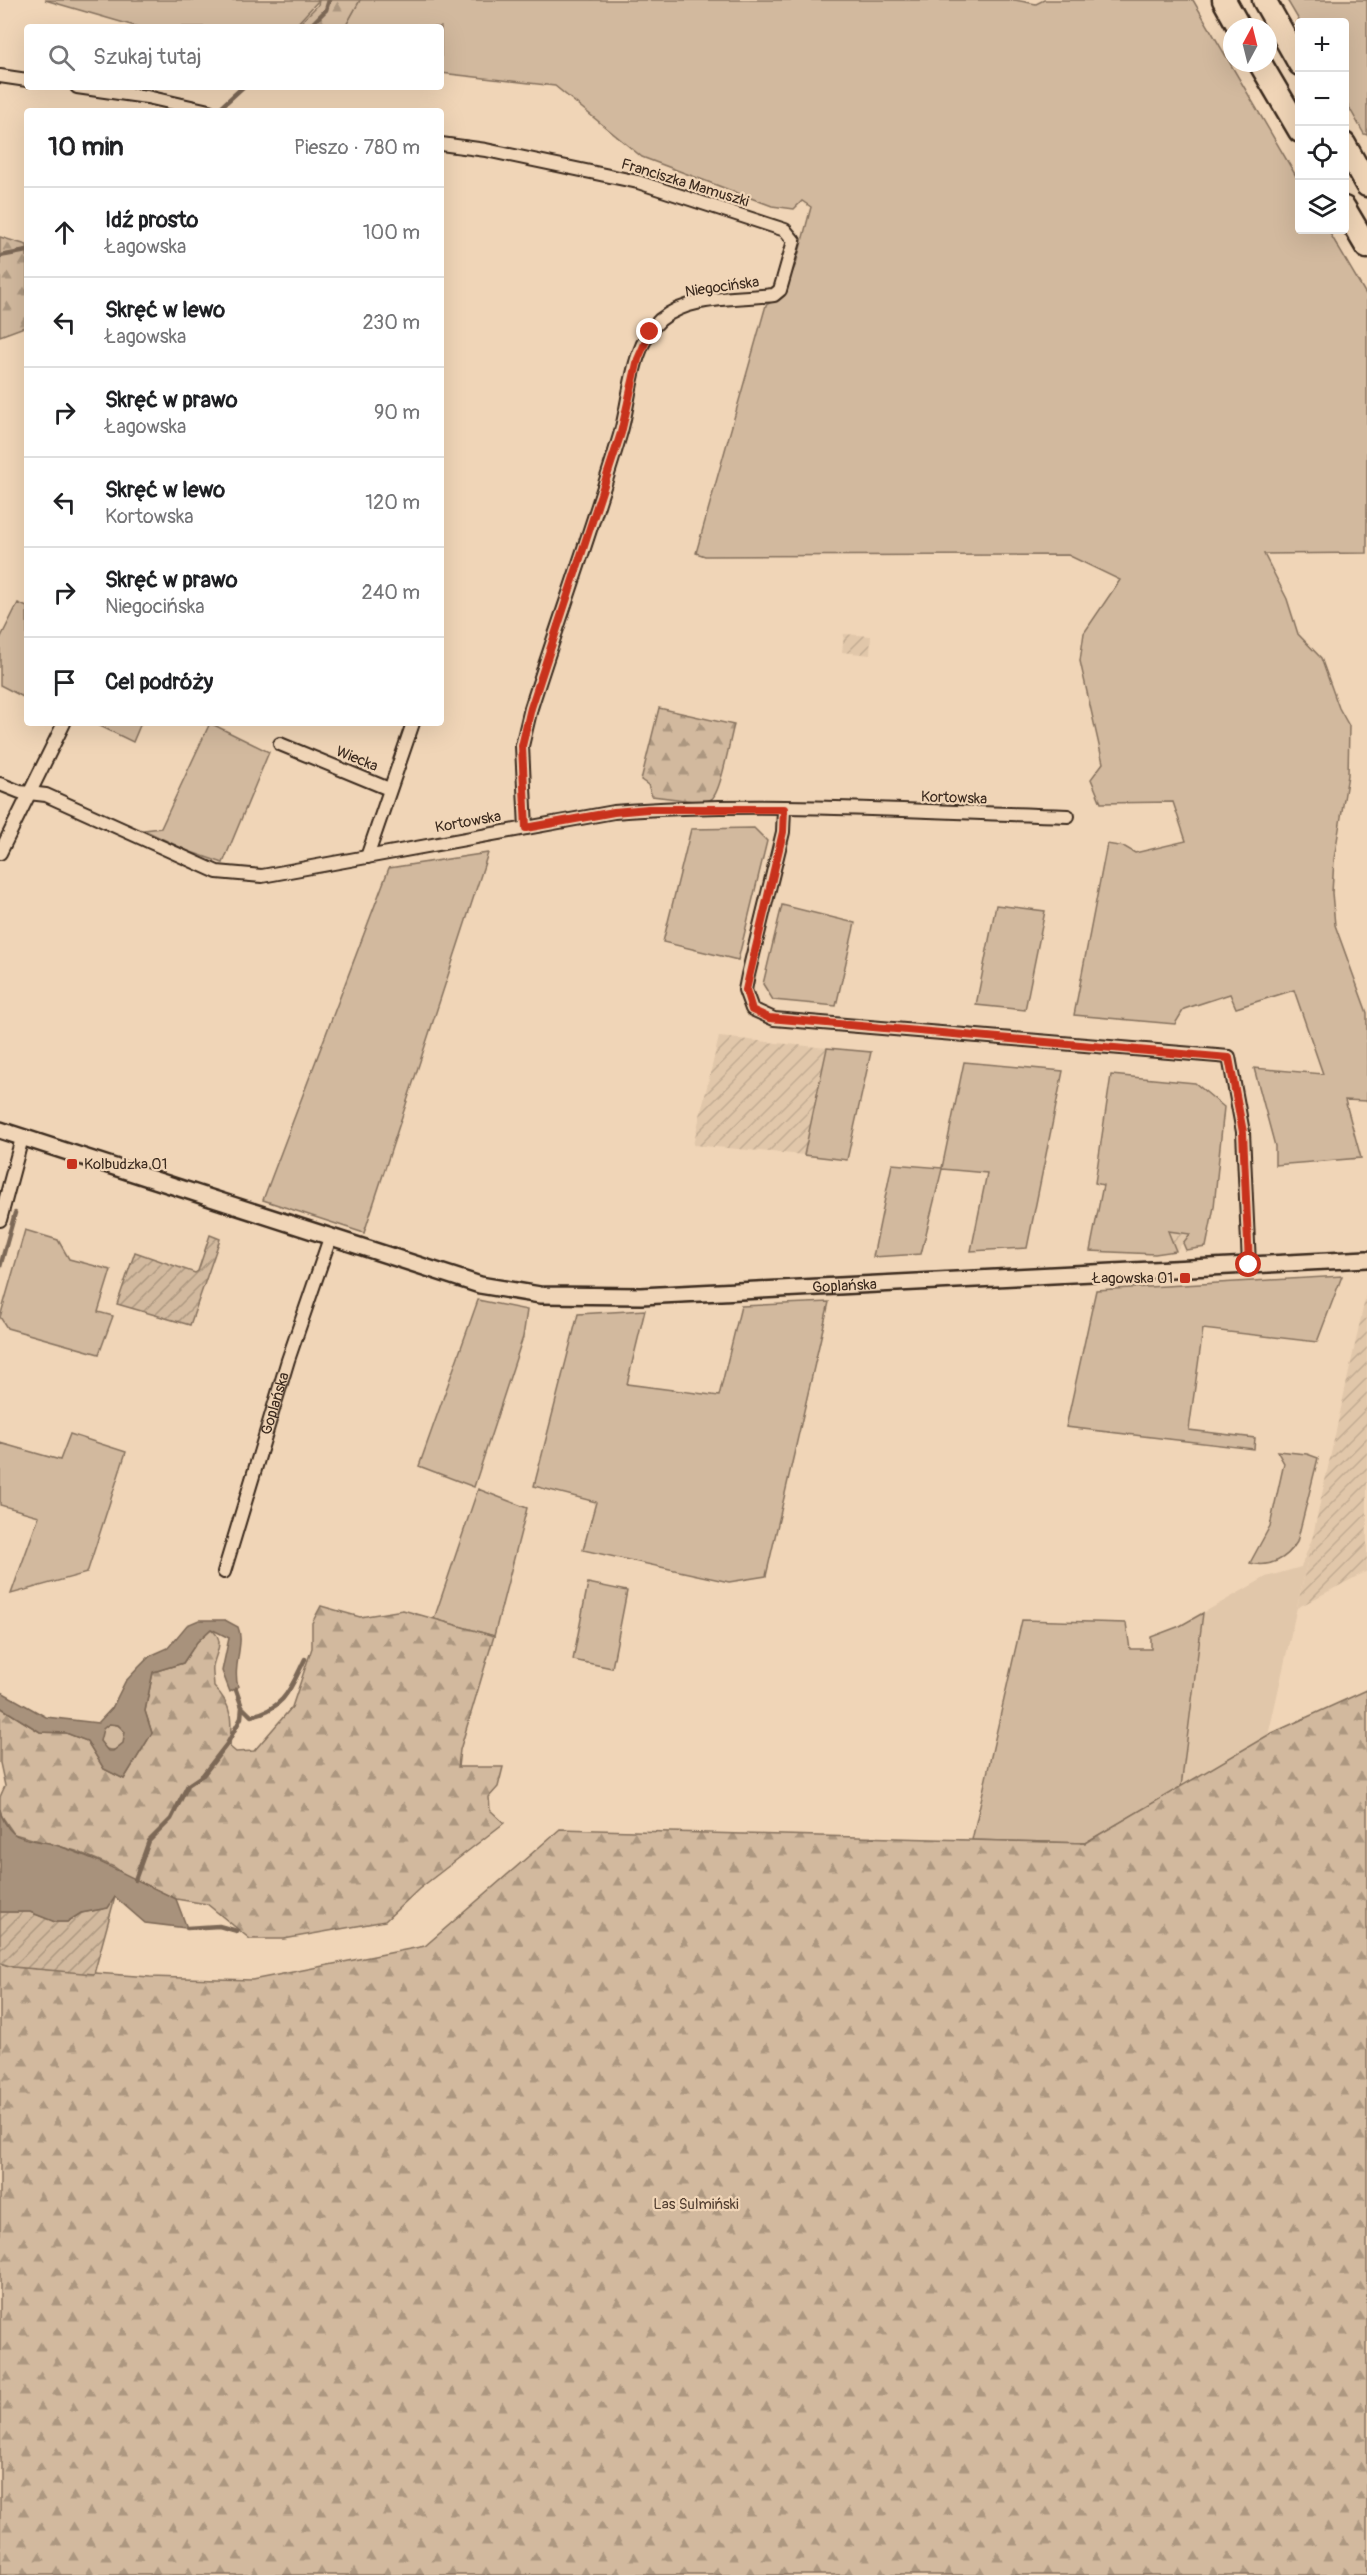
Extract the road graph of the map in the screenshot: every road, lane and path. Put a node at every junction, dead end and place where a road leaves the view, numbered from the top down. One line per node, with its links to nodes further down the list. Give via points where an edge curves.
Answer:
1 (1224, 0): 3 (highway)
2 (1264, 0): 4 (highway)
3 (1234, 18)
4 (1295, 57)
5 (1265, 72): 10 (highway)
6 (0, 76): 7 (street)
7 (24, 80)
8 (98, 90): 9 (street)
9 (196, 108)
10 (1296, 126)
11 (444, 144): 16 (street, Franciszka Mamuszki, via 638,182 785,230 794,240)
12 (1349, 153): 13 (highway)
13 (1367, 184)
14 (1349, 217): 15 (highway)
15 (1367, 248)
16 (780, 290): 25 (street, Niegocińska, via 774,296 692,304 661,320 650,332 638,359 621,433 531,708 522,746)
17 (62, 726): 22 (street)
18 (412, 726): 21 (street, Wiecka)
19 (280, 744): 21 (street, Wiecka)
20 (0, 784): 22 (street, Kortowska)
21 (389, 789): 27 (street, Wiecka)
22 (28, 793): 26 (street); 27 (street, Kortowska, via 46,795 217,872 262,876)
23 (784, 809): 24 (street, Kortowska); 25 (street, Kortowska, via 648,809); 33 (street, via 783,832 748,975 746,990 752,1010 774,1019 1229,1058 1243,1132)
24 (1068, 816)
25 (526, 828): 27 (street, Kortowska)
26 (0, 853)
27 (367, 857)
28 (0, 1130): 29 (street, Goplańska)
29 (22, 1138): 30 (street); 31 (street, Goplańska)
30 (0, 1220)
31 (330, 1238): 33 (street, Goplańska, via 480,1285 563,1297); 34 (street, Goplańska, via 288,1360)
32 (1367, 1259): 33 (street, Goplańska)
33 (1249, 1265)
34 (224, 1572)

